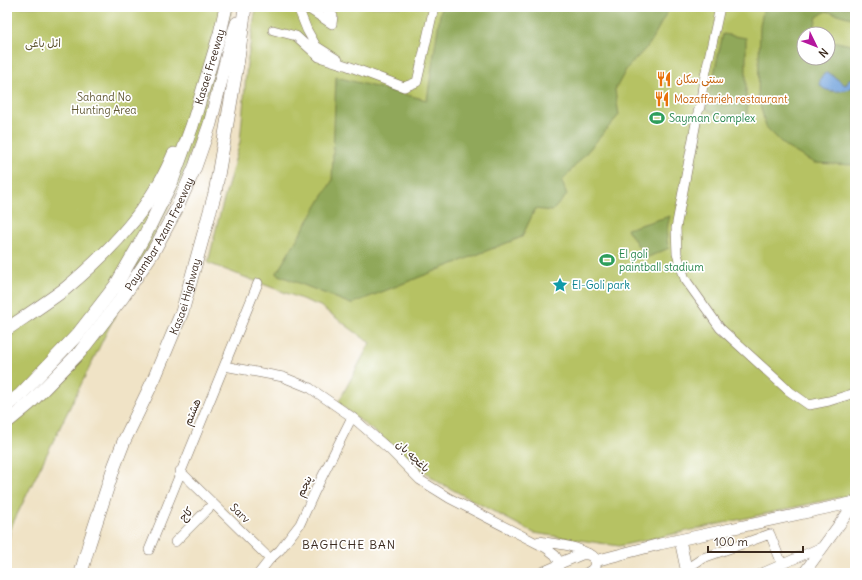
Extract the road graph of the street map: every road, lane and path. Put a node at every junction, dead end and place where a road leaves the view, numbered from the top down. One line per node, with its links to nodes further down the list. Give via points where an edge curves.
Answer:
1 (226, 7): 10 (highway, Kasaei Freeway)
2 (244, 7): 17 (highway, Payambar Azam Freeway, via 231,41 210,124 195,167 176,210 153,252 122,298 80,352 29,404); 31 (highway, Kasaei Highway, via 238,59 215,193 182,312 124,441)
3 (302, 7): 9 (street, via 300,10 307,30 316,46)
4 (306, 7): 5 (street, via 332,24 333,16)
5 (324, 7)
6 (434, 7): 9 (street, via 417,82 404,87)
7 (720, 7): 14 (street, via 676,228 677,254 684,279 720,328 788,391 808,405)
8 (274, 30): 9 (street, via 296,36 319,57)
9 (348, 66)
10 (192, 126): 12 (highway, via 157,187 125,230 63,290); 15 (highway, Payambar Azam Freeway, via 172,181 116,285 78,334)
11 (258, 283): 13 (street, هشتم)
12 (7, 329)
13 (224, 366): 16 (street, باغچه بان, via 283,377 310,388); 18 (street, هشتم)
14 (855, 393)
15 (7, 405)
16 (352, 417): 21 (street, باغچه بان, via 420,480 449,498); 27 (street, پنجم, via 300,524)
17 (7, 422)
18 (180, 471): 20 (street, Sarv); 25 (street, هشتم)
19 (855, 503): 22 (main road); 24 (main road)
20 (213, 504): 23 (street, کاج); 27 (street, Sarv)
21 (530, 539): 26 (street, via 583,550); 29 (street, via 555,555)
22 (680, 540): 26 (main road); 30 (main road)
23 (174, 542)
24 (824, 546): 28 (street); 36 (main road)
25 (149, 550)
26 (592, 558): 29 (main road, via 582,554); 34 (main road, via 595,567)
27 (270, 560): 32 (street)
28 (782, 564): 30 (street, via 770,534 703,558); 35 (street)
29 (558, 567): 33 (main road)
30 (687, 571)
31 (81, 573)
32 (259, 573)
33 (542, 573)
34 (588, 573)
35 (762, 573)
36 (804, 573)

